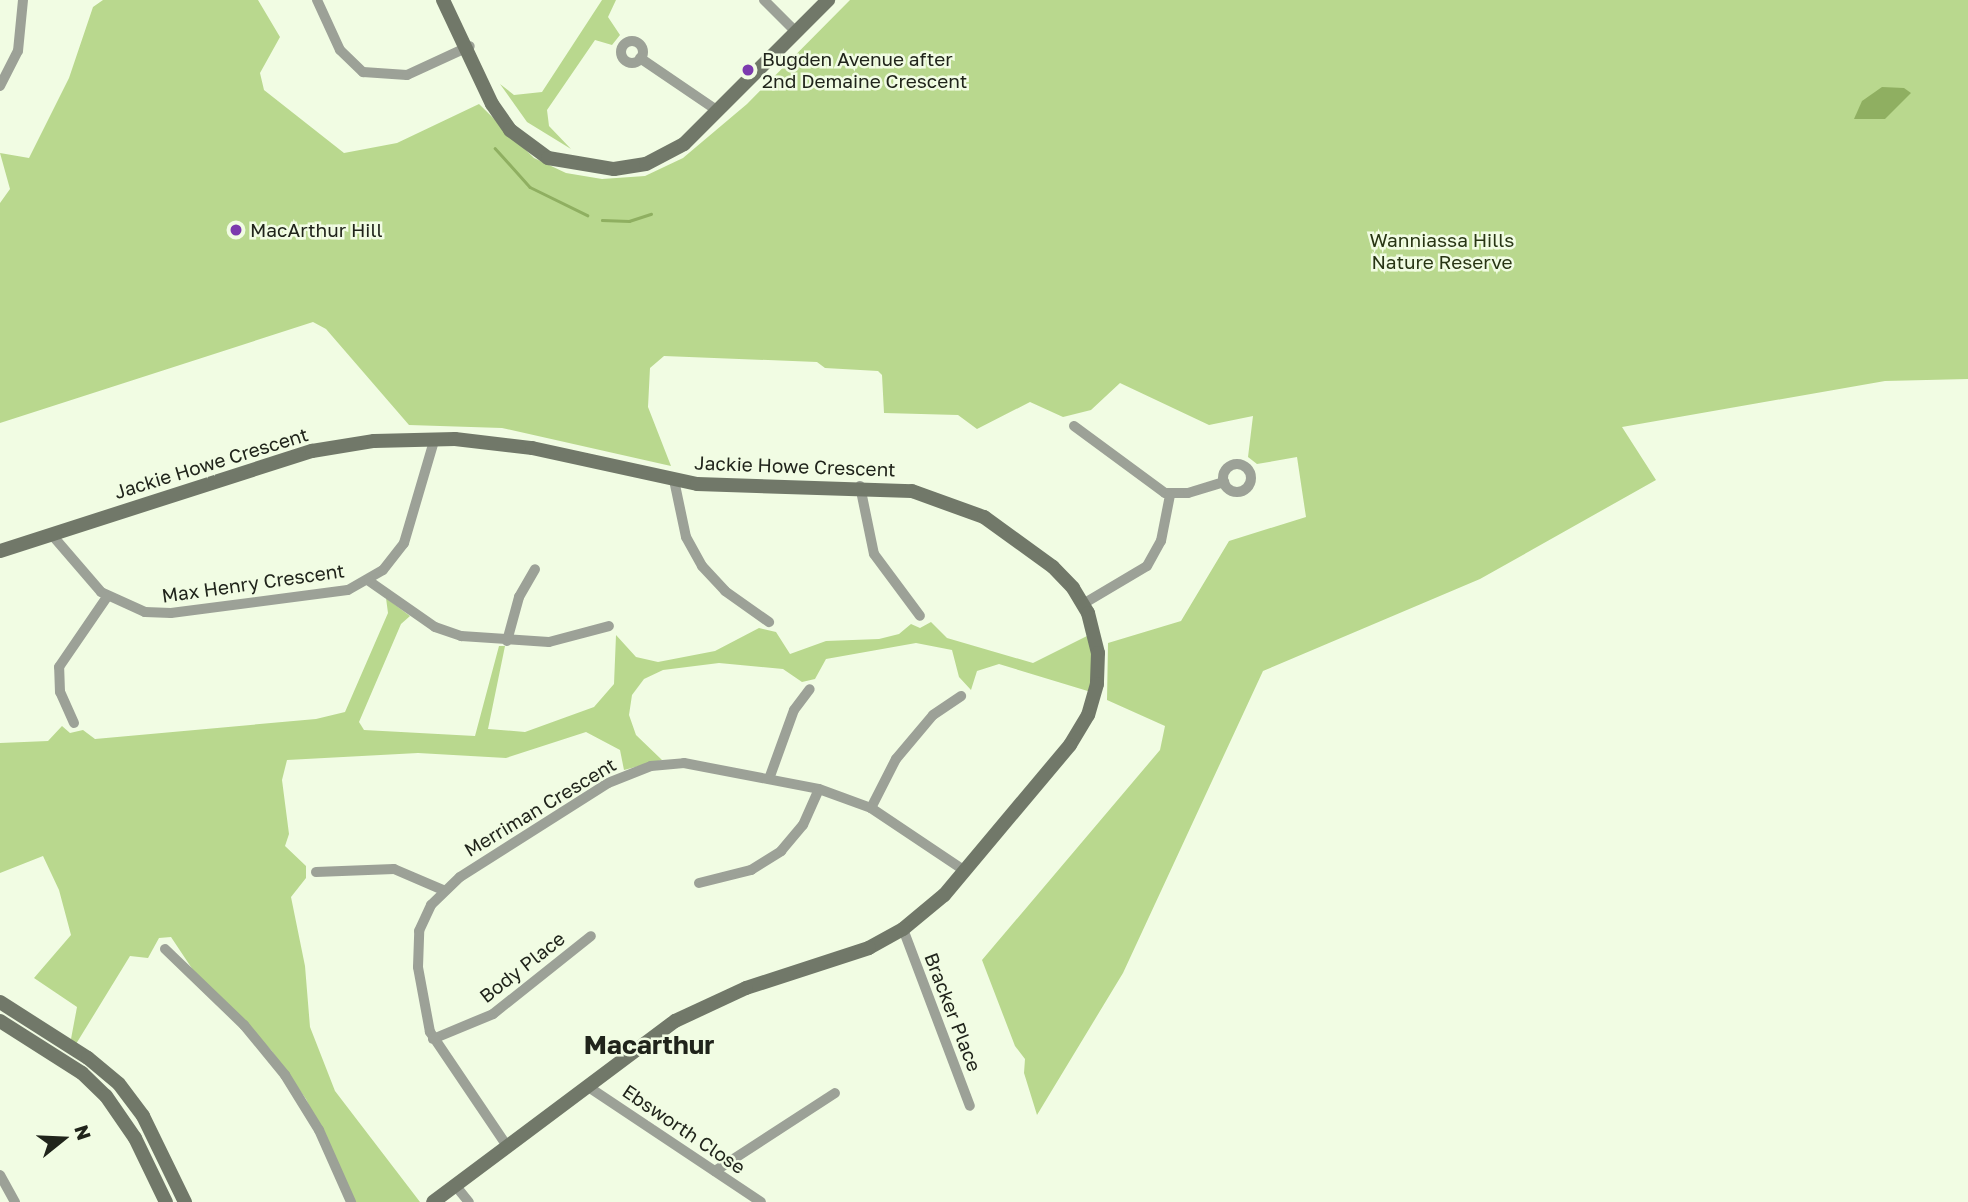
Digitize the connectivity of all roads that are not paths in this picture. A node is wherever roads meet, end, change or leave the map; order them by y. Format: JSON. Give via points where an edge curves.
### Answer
{"nodes":[{"id":1,"x":23,"y":0,"type":"edge"},
{"id":2,"x":317,"y":0,"type":"edge"},
{"id":3,"x":764,"y":0,"type":"edge"},
{"id":4,"x":828,"y":0,"type":"edge"},
{"id":5,"x":448,"y":1,"type":"edge"},
{"id":6,"x":796,"y":32,"type":"junction"},
{"id":7,"x":468,"y":47,"type":"junction"},
{"id":8,"x":640,"y":58,"type":"dead end"},
{"id":9,"x":0,"y":86,"type":"edge"},
{"id":10,"x":718,"y":111,"type":"junction"},
{"id":11,"x":1074,"y":426,"type":"dead end"},
{"id":12,"x":435,"y":438,"type":"junction"},
{"id":13,"x":674,"y":480,"type":"junction"},
{"id":14,"x":1224,"y":482,"type":"dead end"},
{"id":15,"x":860,"y":486,"type":"junction"},
{"id":16,"x":1170,"y":495,"type":"junction"},
{"id":17,"x":52,"y":535,"type":"junction"},
{"id":18,"x":0,"y":551,"type":"edge"},
{"id":19,"x":535,"y":569,"type":"dead end"},
{"id":20,"x":369,"y":581,"type":"junction"},
{"id":21,"x":107,"y":597,"type":"junction"},
{"id":22,"x":1083,"y":604,"type":"junction"},
{"id":23,"x":920,"y":616,"type":"dead end"},
{"id":24,"x":769,"y":622,"type":"dead end"},
{"id":25,"x":609,"y":626,"type":"dead end"},
{"id":26,"x":507,"y":641,"type":"junction"},
{"id":27,"x":810,"y":689,"type":"dead end"},
{"id":28,"x":961,"y":696,"type":"dead end"},
{"id":29,"x":74,"y":723,"type":"dead end"},
{"id":30,"x":769,"y":779,"type":"junction"},
{"id":31,"x":819,"y":789,"type":"junction"},
{"id":32,"x":871,"y":808,"type":"junction"},
{"id":33,"x":965,"y":871,"type":"junction"},
{"id":34,"x":316,"y":872,"type":"dead end"},
{"id":35,"x":699,"y":883,"type":"dead end"},
{"id":36,"x":443,"y":890,"type":"junction"},
{"id":37,"x":903,"y":929,"type":"junction"},
{"id":38,"x":591,"y":936,"type":"dead end"},
{"id":39,"x":165,"y":949,"type":"dead end"},
{"id":40,"x":0,"y":1002,"type":"edge"},
{"id":41,"x":0,"y":1021,"type":"edge"},
{"id":42,"x":433,"y":1039,"type":"junction"},
{"id":43,"x":587,"y":1086,"type":"junction"},
{"id":44,"x":835,"y":1093,"type":"dead end"},
{"id":45,"x":970,"y":1106,"type":"dead end"},
{"id":46,"x":507,"y":1146,"type":"junction"},
{"id":47,"x":715,"y":1171,"type":"junction"},
{"id":48,"x":0,"y":1175,"type":"edge"},
{"id":49,"x":455,"y":1185,"type":"junction"},
{"id":50,"x":15,"y":1202,"type":"edge"},
{"id":51,"x":166,"y":1202,"type":"edge"},
{"id":52,"x":185,"y":1202,"type":"edge"},
{"id":53,"x":351,"y":1202,"type":"edge"},
{"id":54,"x":433,"y":1202,"type":"edge"},
{"id":55,"x":469,"y":1202,"type":"edge"},
{"id":56,"x":761,"y":1202,"type":"edge"}],
"edges":[{"from":1,"to":9,"type":"street","via":[[18,51]]},
{"from":2,"to":7,"type":"street","via":[[340,50],[363,72],[407,75]]},
{"from":3,"to":6,"type":"street"},
{"from":4,"to":6,"type":"street"},
{"from":5,"to":7,"type":"street"},
{"from":6,"to":10,"type":"street"},
{"from":7,"to":10,"type":"street","via":[[494,103],[514,126],[562,161],[614,169],[646,164],[684,144]]},
{"from":8,"to":10,"type":"street"},
{"from":11,"to":16,"type":"street","via":[[1152,487]]},
{"from":12,"to":13,"type":"street","name":"Jackie Howe Crescent","via":[[531,448]]},
{"from":12,"to":17,"type":"street","name":"Jackie Howe Crescent","via":[[373,441],[312,451]]},
{"from":12,"to":20,"type":"street","name":"Max Henry Crescent","via":[[404,543]]},
{"from":13,"to":15,"type":"street","name":"Jackie Howe Crescent","via":[[757,488]]},
{"from":13,"to":24,"type":"street","via":[[687,537],[702,566],[725,591]]},
{"from":14,"to":16,"type":"street"},
{"from":15,"to":22,"type":"street","name":"Jackie Howe Crescent","via":[[912,491],[984,517],[1053,568]]},
{"from":15,"to":23,"type":"street","via":[[874,554]]},
{"from":16,"to":22,"type":"street","via":[[1161,541],[1147,566]]},
{"from":17,"to":18,"type":"street","name":"Jackie Howe Crescent"},
{"from":17,"to":21,"type":"street","name":"Max Henry Crescent"},
{"from":19,"to":26,"type":"street","via":[[519,597]]},
{"from":20,"to":21,"type":"street","name":"Max Henry Crescent","via":[[333,593],[172,613],[128,608]]},
{"from":20,"to":26,"type":"street","via":[[443,631]]},
{"from":21,"to":29,"type":"street","via":[[59,667],[60,692]]},
{"from":22,"to":33,"type":"street","name":"Jackie Howe Crescent","via":[[1095,632],[1099,663],[1087,715],[1070,745]]},
{"from":25,"to":26,"type":"street","via":[[549,642]]},
{"from":27,"to":30,"type":"street","via":[[794,710]]},
{"from":28,"to":32,"type":"street","via":[[933,715],[896,759]]},
{"from":30,"to":31,"type":"street","name":"Merriman Crescent"},
{"from":30,"to":36,"type":"street","name":"Merriman Crescent","via":[[684,763],[635,771]]},
{"from":31,"to":32,"type":"street","name":"Merriman Crescent"},
{"from":31,"to":35,"type":"street","via":[[803,825],[781,851],[751,870]]},
{"from":32,"to":33,"type":"street","name":"Merriman Crescent"},
{"from":33,"to":37,"type":"street","name":"Jackie Howe Crescent"},
{"from":34,"to":36,"type":"street","via":[[394,869]]},
{"from":36,"to":42,"type":"street","name":"Merriman Crescent","via":[[426,914],[416,949],[425,1017]]},
{"from":37,"to":43,"type":"street","name":"Jackie Howe Crescent","via":[[860,953],[746,988],[696,1009]]},
{"from":37,"to":45,"type":"street","name":"Bracker Place"},
{"from":38,"to":42,"type":"street","name":"Body Place","via":[[493,1014]]},
{"from":39,"to":53,"type":"street","via":[[244,1025],[285,1075],[319,1130]]},
{"from":40,"to":52,"type":"street","via":[[88,1058],[119,1084],[143,1116]]},
{"from":41,"to":51,"type":"street","via":[[82,1073],[106,1096],[135,1138]]},
{"from":42,"to":46,"type":"street","name":"Merriman Crescent"},
{"from":43,"to":46,"type":"street","name":"Jackie Howe Crescent"},
{"from":43,"to":47,"type":"street","name":"Ebsworth Close"},
{"from":44,"to":47,"type":"street"},
{"from":46,"to":49,"type":"street","name":"Jackie Howe Crescent"},
{"from":47,"to":56,"type":"street","name":"Ebsworth Close"},
{"from":48,"to":50,"type":"street"},
{"from":49,"to":54,"type":"street","name":"Jackie Howe Crescent"},
{"from":49,"to":55,"type":"street"}]}
